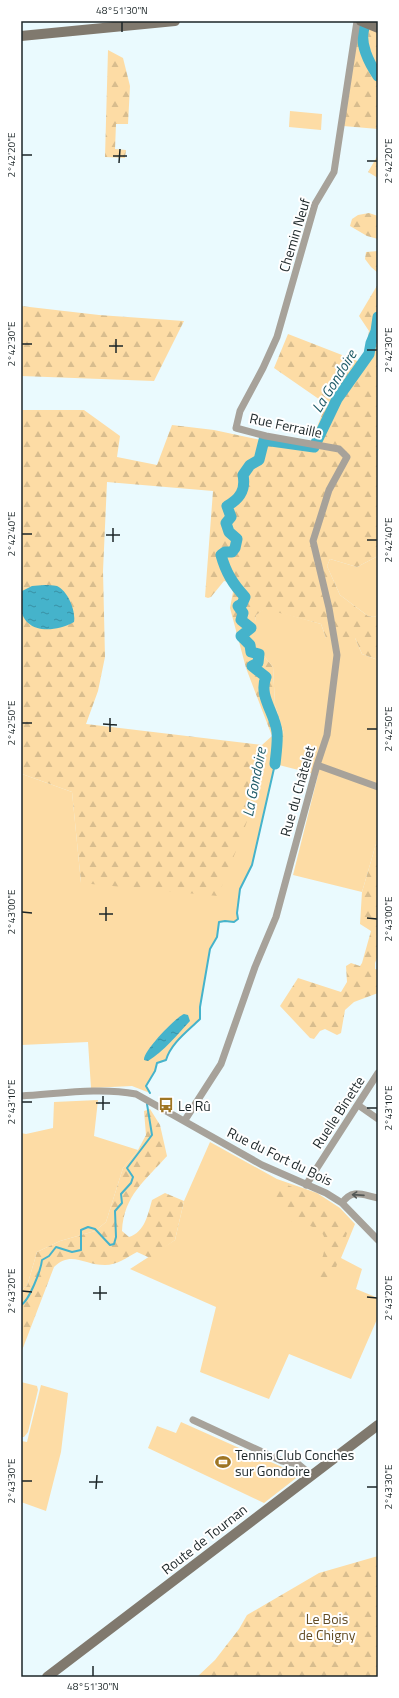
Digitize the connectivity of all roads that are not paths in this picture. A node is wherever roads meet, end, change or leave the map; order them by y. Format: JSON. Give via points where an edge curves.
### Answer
{"nodes":[{"id":1,"x":175,"y":21,"type":"edge"},
{"id":2,"x":357,"y":21,"type":"edge"},
{"id":3,"x":362,"y":21,"type":"edge"},
{"id":4,"x":378,"y":28,"type":"edge"},
{"id":5,"x":21,"y":36,"type":"edge"},
{"id":6,"x":236,"y":428,"type":"joint"},
{"id":7,"x":347,"y":457,"type":"joint"},
{"id":8,"x":317,"y":765,"type":"junction"},
{"id":9,"x":378,"y":788,"type":"edge"},
{"id":10,"x":378,"y":1073,"type":"edge"},
{"id":11,"x":21,"y":1096,"type":"edge"},
{"id":12,"x":358,"y":1105,"type":"junction"},
{"id":13,"x":378,"y":1119,"type":"edge"},
{"id":14,"x":185,"y":1120,"type":"junction"},
{"id":15,"x":306,"y":1185,"type":"junction"},
{"id":16,"x":378,"y":1198,"type":"edge"},
{"id":17,"x":342,"y":1203,"type":"junction"},
{"id":18,"x":378,"y":1240,"type":"edge"},
{"id":19,"x":193,"y":1420,"type":"dead end"},
{"id":20,"x":378,"y":1425,"type":"edge"},
{"id":21,"x":311,"y":1475,"type":"junction"},
{"id":22,"x":48,"y":1677,"type":"edge"}],
"edges":[{"from":1,"to":5,"type":"main road"},
{"from":2,"to":6,"type":"street","name":"Chemin Neuf","via":[[334,172],[315,204],[277,337],[264,368],[240,411]]},
{"from":3,"to":4,"type":"main road"},
{"from":6,"to":7,"type":"street","name":"Rue Ferraille","via":[[339,449]]},
{"from":7,"to":8,"type":"street","name":"Rue du Châtelet","via":[[329,490],[313,541],[337,655],[328,727]]},
{"from":8,"to":9,"type":"street"},
{"from":8,"to":14,"type":"street","name":"Rue du Châtelet","via":[[276,917],[254,967],[221,1064]]},
{"from":10,"to":12,"type":"street","name":"Ruelle Binette"},
{"from":11,"to":14,"type":"street","name":"Rue du Fort du Bois","via":[[124,1092],[136,1094]]},
{"from":12,"to":13,"type":"street"},
{"from":12,"to":15,"type":"street","name":"Ruelle Binette"},
{"from":14,"to":15,"type":"street","name":"Rue du Fort du Bois","via":[[262,1165]]},
{"from":15,"to":17,"type":"street","name":"Rue du Fort du Bois"},
{"from":16,"to":17,"type":"street","one_way":true,"via":[[354,1194],[348,1195]]},
{"from":17,"to":18,"type":"street","name":"Rue du Fort du Bois"},
{"from":19,"to":21,"type":"street","via":[[282,1461],[298,1464]]},
{"from":20,"to":21,"type":"main road","name":"Route de Tournan"},
{"from":21,"to":22,"type":"main road","name":"Route de Tournan"}]}
